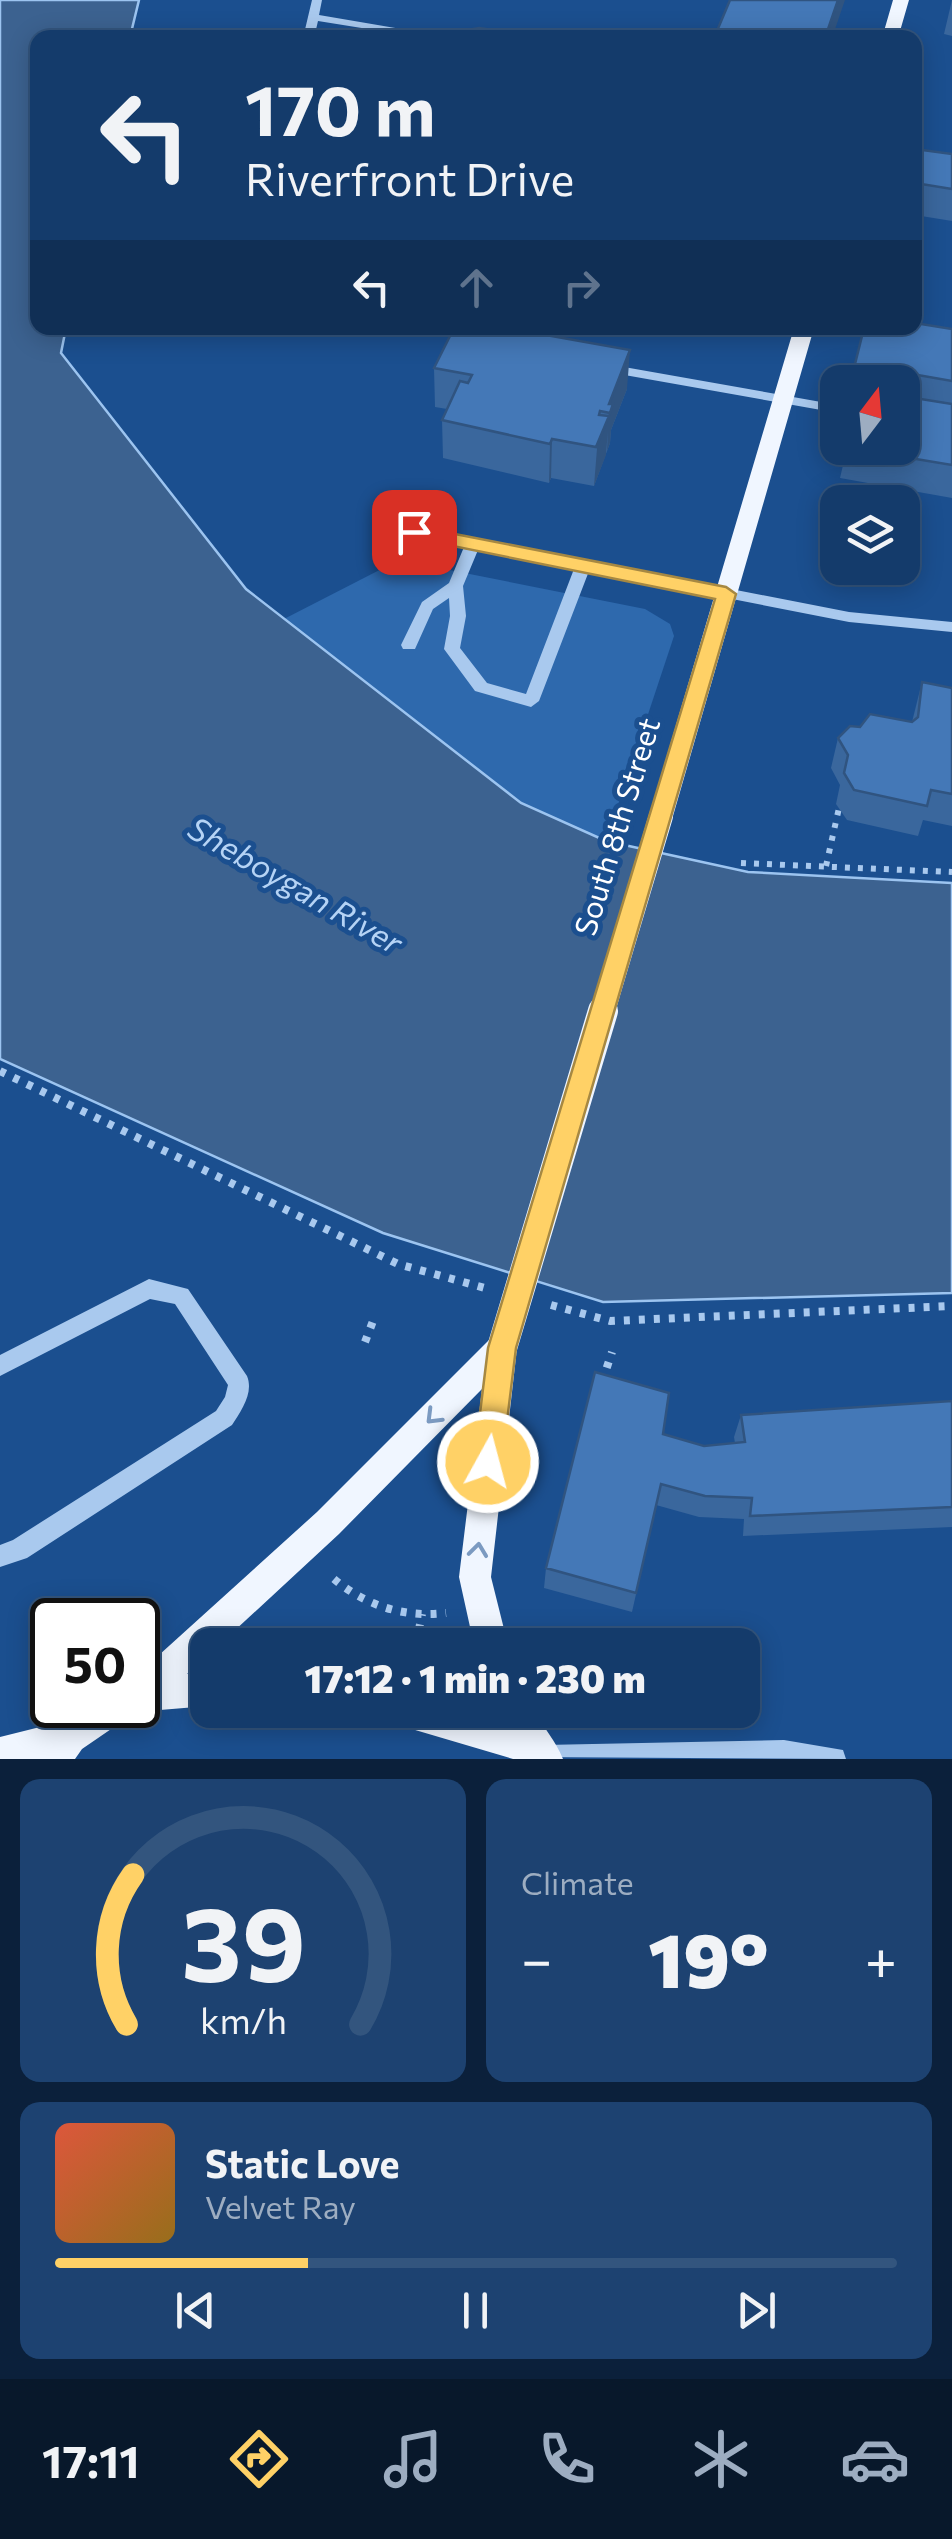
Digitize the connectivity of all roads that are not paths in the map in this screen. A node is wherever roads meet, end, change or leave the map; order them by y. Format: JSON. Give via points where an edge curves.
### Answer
{"nodes":[{"id":1,"x":318,"y":0,"type":"edge"},
{"id":2,"x":901,"y":0,"type":"edge"},
{"id":3,"x":312,"y":18,"type":"junction"},
{"id":4,"x":310,"y":30,"type":"edge"},
{"id":5,"x":394,"y":30,"type":"edge"},
{"id":6,"x":892,"y":30,"type":"edge"},
{"id":7,"x":802,"y":335,"type":"edge"},
{"id":8,"x":598,"y":367,"type":"edge"},
{"id":9,"x":782,"y":400,"type":"junction"},
{"id":10,"x":820,"y":406,"type":"edge"},
{"id":11,"x":414,"y":532,"type":"dead end"},
{"id":12,"x":473,"y":544,"type":"junction"},
{"id":13,"x":583,"y":566,"type":"junction"},
{"id":14,"x":455,"y":586,"type":"junction"},
{"id":15,"x":726,"y":594,"type":"junction"},
{"id":16,"x":952,"y":628,"type":"edge"},
{"id":17,"x":409,"y":645,"type":"dead end"},
{"id":18,"x":502,"y":1348,"type":"junction"},
{"id":19,"x":0,"y":1366,"type":"edge"},
{"id":20,"x":0,"y":1556,"type":"edge"},
{"id":21,"x":487,"y":1628,"type":"edge"},
{"id":22,"x":160,"y":1675,"type":"edge"},
{"id":23,"x":190,"y":1691,"type":"edge"},
{"id":24,"x":160,"y":1693,"type":"edge"},
{"id":25,"x":89,"y":1728,"type":"edge"},
{"id":26,"x":459,"y":1728,"type":"edge"},
{"id":27,"x":527,"y":1728,"type":"edge"},
{"id":28,"x":61,"y":1748,"type":"edge"},
{"id":29,"x":0,"y":1754,"type":"edge"},
{"id":30,"x":541,"y":1755,"type":"edge"},
{"id":31,"x":834,"y":1759,"type":"edge"}],
"edges":[{"from":1,"to":3,"type":"street"},
{"from":2,"to":6,"type":"main road"},
{"from":3,"to":4,"type":"street"},
{"from":3,"to":5,"type":"street"},
{"from":7,"to":9,"type":"main road","name":"South 8th Street"},
{"from":8,"to":9,"type":"street"},
{"from":9,"to":10,"type":"street"},
{"from":9,"to":15,"type":"main road","name":"South 8th Street"},
{"from":11,"to":12,"type":"street"},
{"from":12,"to":13,"type":"street"},
{"from":12,"to":14,"type":"street"},
{"from":13,"to":14,"type":"street","via":[[531,701],[480,687],[454,654]]},
{"from":13,"to":15,"type":"street"},
{"from":14,"to":17,"type":"street","via":[[427,606]]},
{"from":15,"to":16,"type":"street"},
{"from":15,"to":18,"type":"main road","name":"South 8th Street","bridge":true},
{"from":21,"to":18,"type":"main road","name":"South 8th Street","one_way":true,"via":[[475,1577]]},
{"from":18,"to":22,"type":"main road","name":"South 8th Street","one_way":true,"via":[[328,1523]]},
{"from":19,"to":20,"type":"street","via":[[149,1289],[180,1296],[239,1383],[224,1418]]},
{"from":23,"to":24,"type":"main road"},
{"from":25,"to":28,"type":"main road"},
{"from":26,"to":30,"type":"main road"},
{"from":27,"to":30,"type":"main road"},
{"from":28,"to":29,"type":"main road"},
{"from":30,"to":31,"type":"street","via":[[784,1752]]}]}
